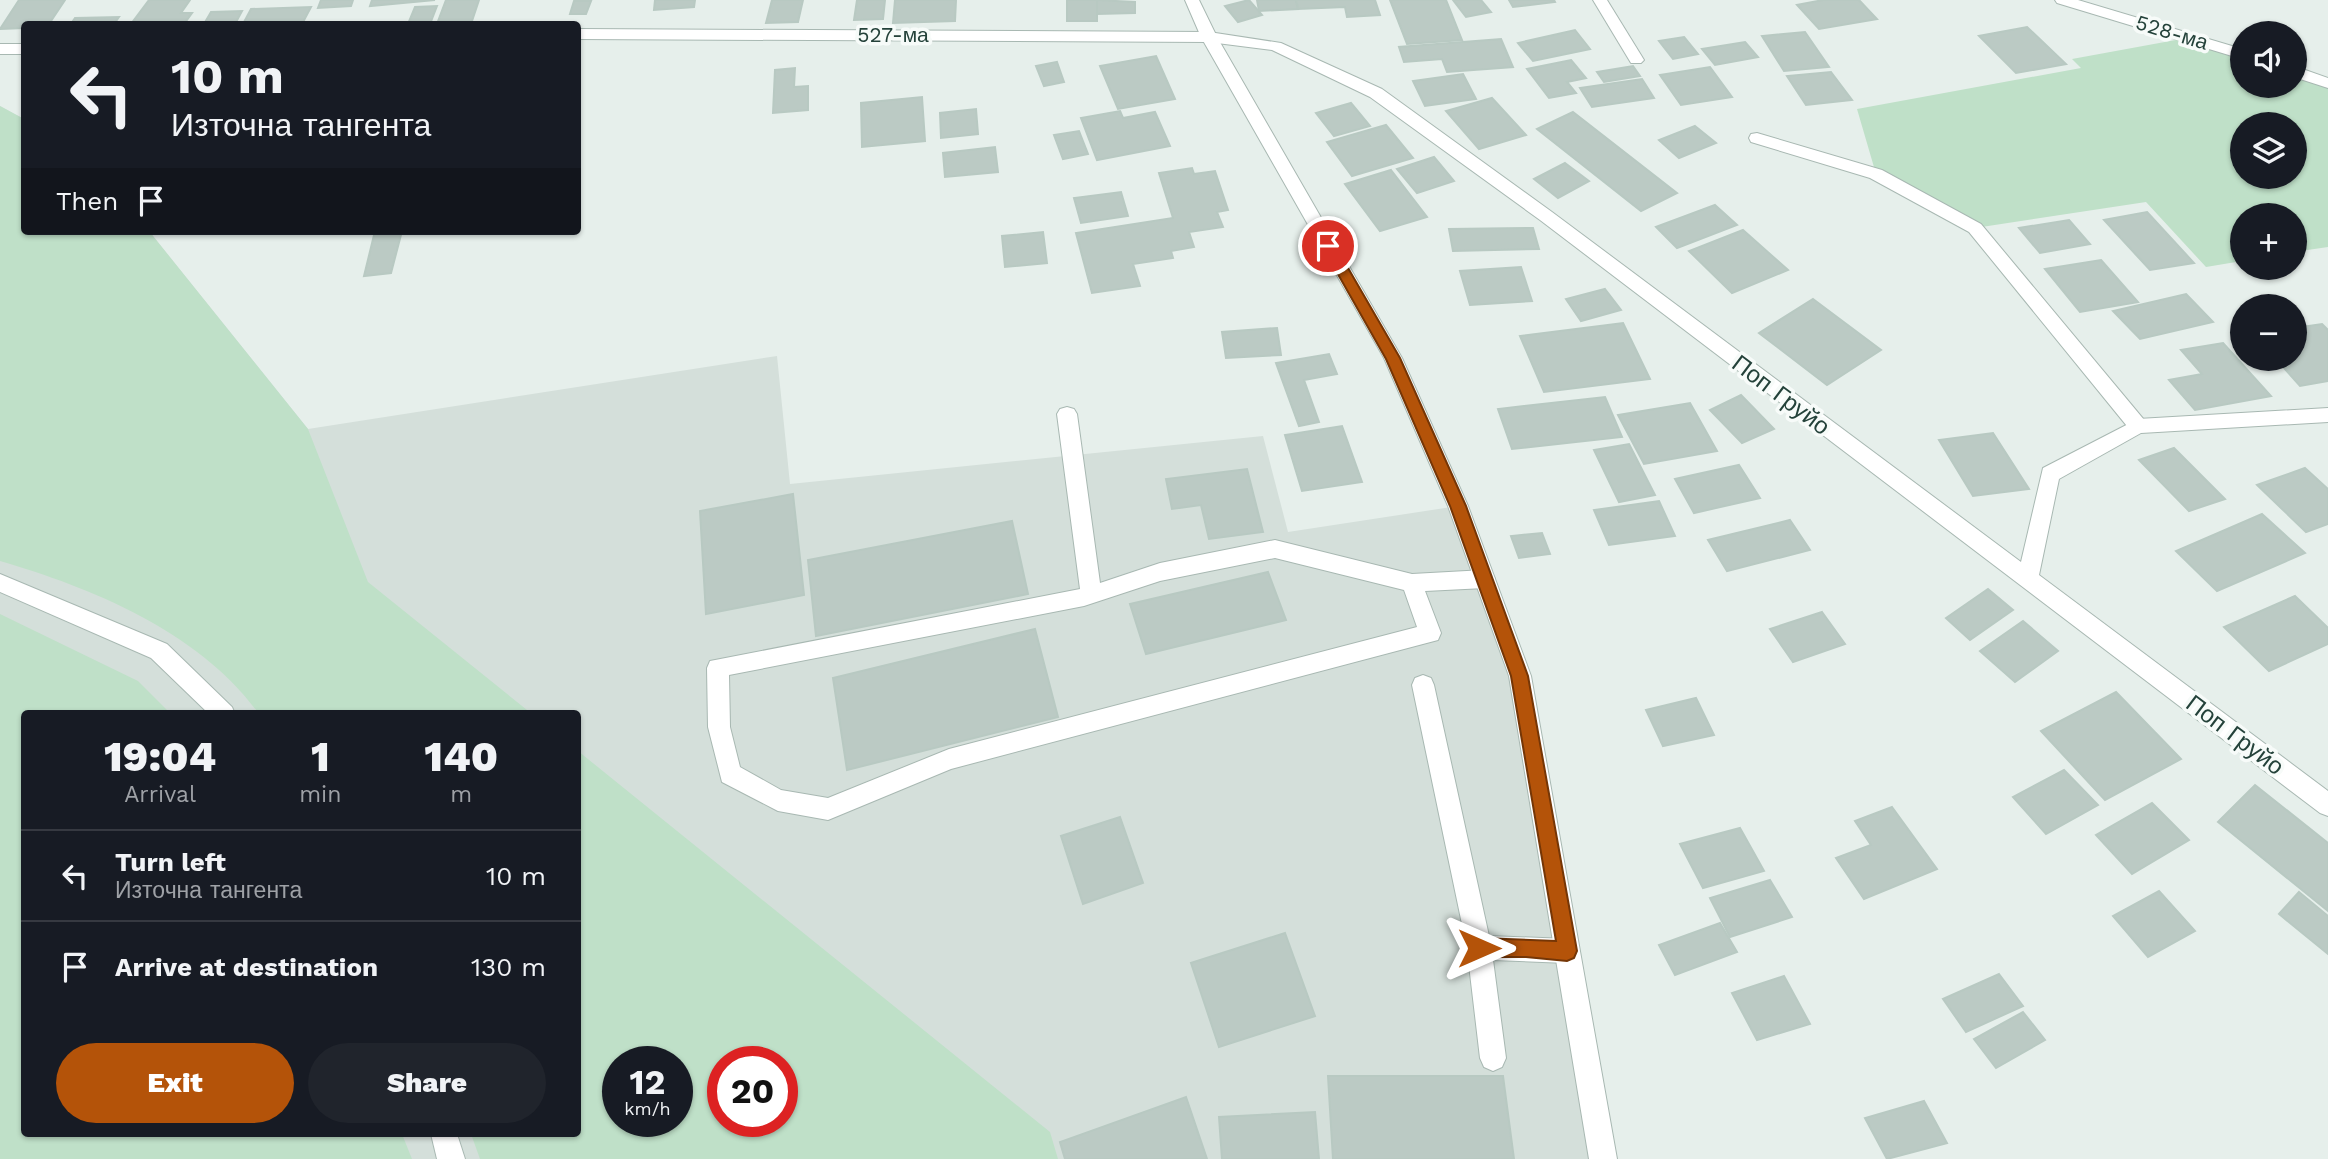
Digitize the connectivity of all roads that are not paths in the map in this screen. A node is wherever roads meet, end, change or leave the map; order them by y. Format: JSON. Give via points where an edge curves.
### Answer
{"nodes":[{"id":1,"x":1192,"y":0,"type":"edge"},
{"id":2,"x":1600,"y":0,"type":"edge"},
{"id":3,"x":2062,"y":0,"type":"edge"},
{"id":4,"x":581,"y":34,"type":"edge"},
{"id":5,"x":1209,"y":37,"type":"junction"},
{"id":6,"x":0,"y":49,"type":"edge"},
{"id":7,"x":21,"y":49,"type":"edge"},
{"id":8,"x":2230,"y":50,"type":"edge"},
{"id":9,"x":1636,"y":60,"type":"dead end"},
{"id":10,"x":2307,"y":76,"type":"edge"},
{"id":11,"x":2328,"y":83,"type":"edge"},
{"id":12,"x":1757,"y":138,"type":"dead end"},
{"id":13,"x":1067,"y":414,"type":"dead end"},
{"id":14,"x":2328,"y":415,"type":"edge"},
{"id":15,"x":2138,"y":426,"type":"junction"},
{"id":16,"x":1485,"y":579,"type":"junction"},
{"id":17,"x":2027,"y":581,"type":"junction"},
{"id":18,"x":0,"y":583,"type":"edge"},
{"id":19,"x":1412,"y":583,"type":"junction"},
{"id":20,"x":1091,"y":596,"type":"junction"},
{"id":21,"x":1423,"y":685,"type":"dead end"},
{"id":22,"x":220,"y":710,"type":"edge"},
{"id":23,"x":2328,"y":805,"type":"edge"},
{"id":24,"x":1479,"y":948,"type":"junction"},
{"id":25,"x":1567,"y":951,"type":"junction"},
{"id":26,"x":1493,"y":1058,"type":"dead end"},
{"id":27,"x":444,"y":1137,"type":"edge"},
{"id":28,"x":451,"y":1159,"type":"edge"},
{"id":29,"x":1602,"y":1159,"type":"edge"}],
"edges":[{"from":1,"to":5,"type":"street"},
{"from":2,"to":9,"type":"street"},
{"from":3,"to":8,"type":"street","name":"528-ма"},
{"from":4,"to":5,"type":"street","name":"527-ма"},
{"from":5,"to":16,"type":"street","via":[[1393,358]]},
{"from":5,"to":17,"type":"street","name":"Поп Груйо","via":[[1276,46],[1376,93],[1546,216]]},
{"from":6,"to":7,"type":"street"},
{"from":10,"to":11,"type":"street"},
{"from":12,"to":15,"type":"street","via":[[1876,174],[1975,228]]},
{"from":13,"to":20,"type":"street"},
{"from":14,"to":15,"type":"street"},
{"from":15,"to":17,"type":"street","via":[[2050,474]]},
{"from":16,"to":19,"type":"street"},
{"from":16,"to":25,"type":"street","via":[[1520,676]]},
{"from":17,"to":23,"type":"street","name":"Поп Груйо"},
{"from":18,"to":22,"type":"street","via":[[159,650]]},
{"from":19,"to":20,"type":"street","via":[[1275,549],[1160,572]]},
{"from":19,"to":20,"type":"street","via":[[1430,633],[949,759],[828,809],[778,800],[730,774],[719,727],[718,668]]},
{"from":21,"to":24,"type":"street"},
{"from":24,"to":25,"type":"street"},
{"from":24,"to":26,"type":"street"},
{"from":25,"to":29,"type":"street"},
{"from":27,"to":28,"type":"street"}]}
